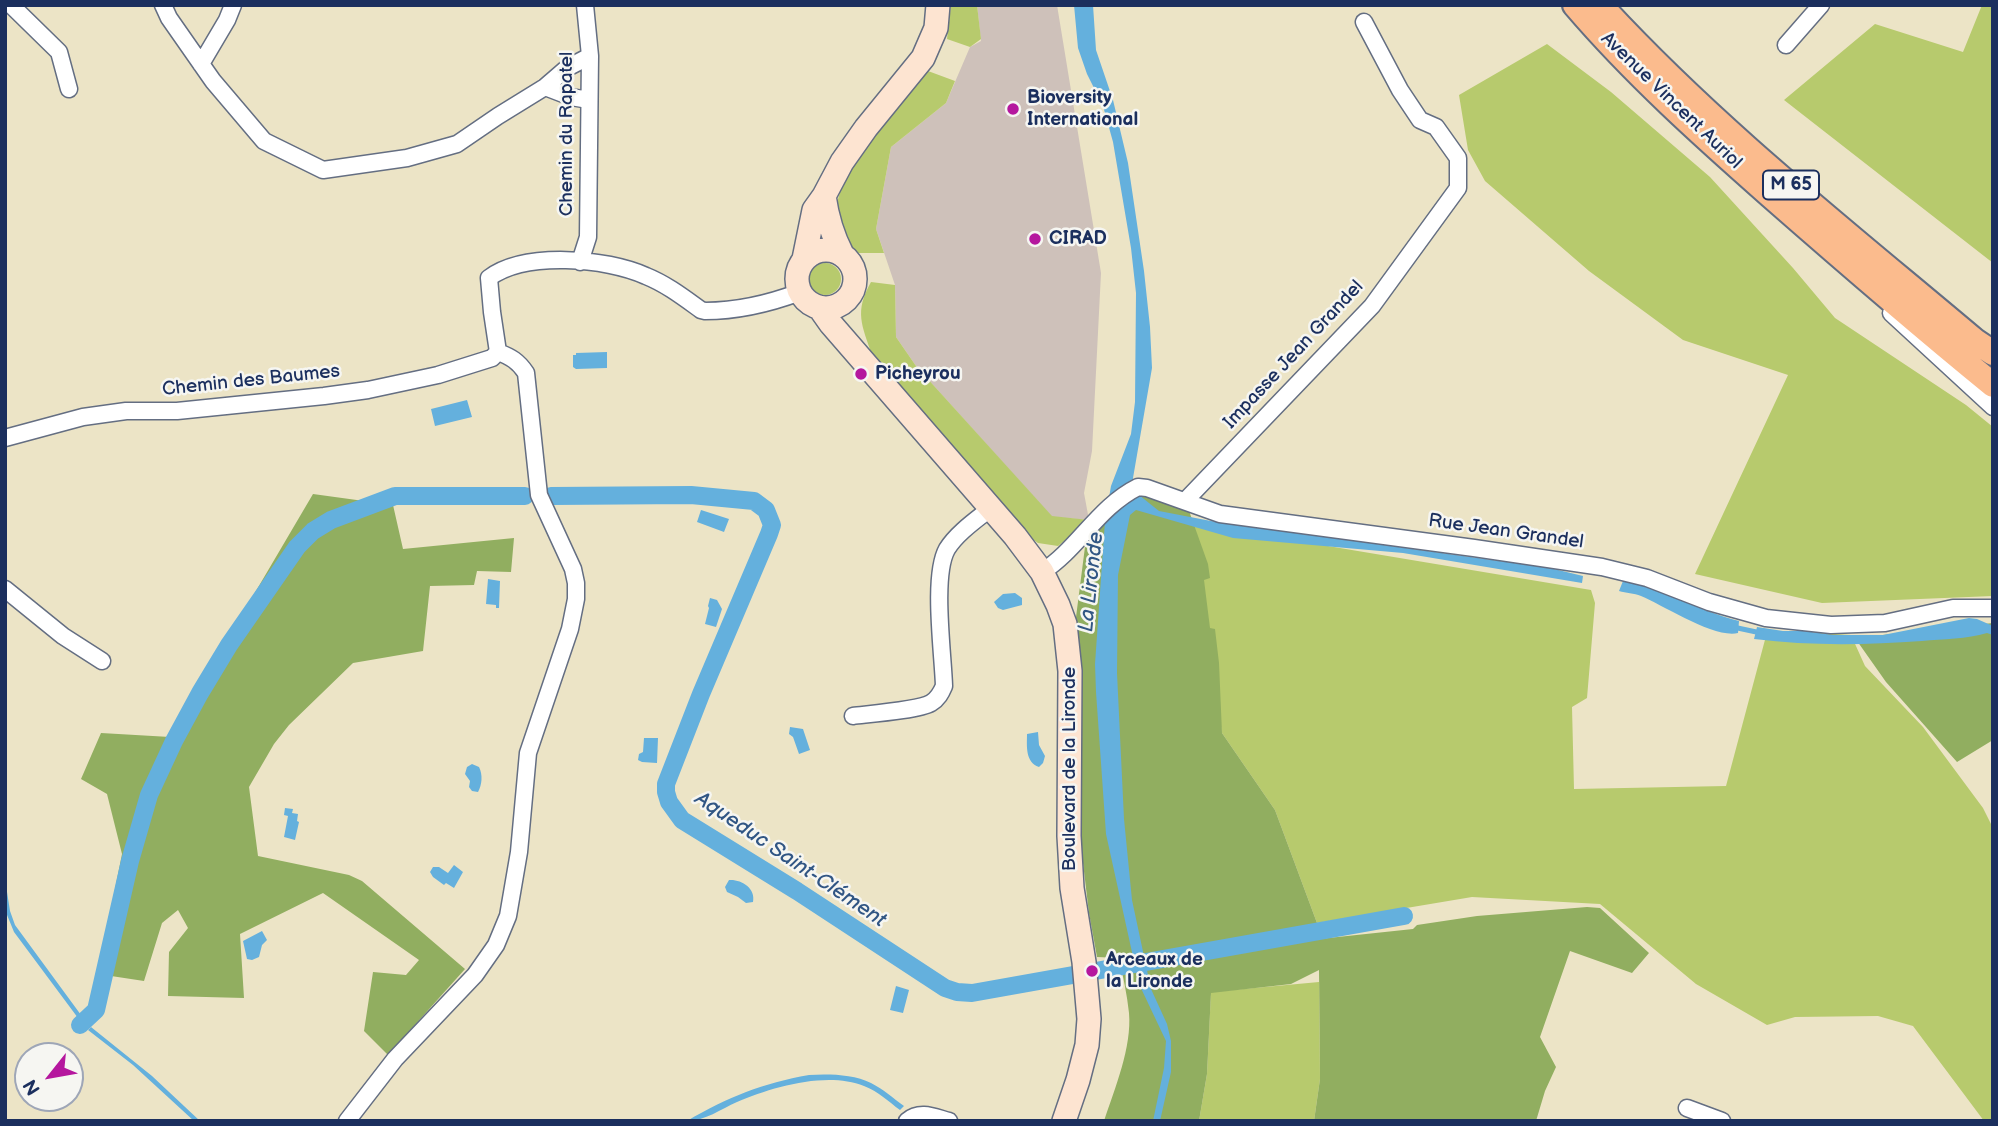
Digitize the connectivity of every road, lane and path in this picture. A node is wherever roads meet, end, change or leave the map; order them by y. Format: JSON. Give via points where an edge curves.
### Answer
{"nodes":[{"id":1,"x":11,"y":5,"type":"edge"},
{"id":2,"x":163,"y":5,"type":"edge"},
{"id":3,"x":233,"y":5,"type":"edge"},
{"id":4,"x":585,"y":5,"type":"edge"},
{"id":5,"x":939,"y":5,"type":"edge"},
{"id":6,"x":1576,"y":5,"type":"edge"},
{"id":7,"x":1600,"y":5,"type":"edge"},
{"id":8,"x":1821,"y":5,"type":"edge"},
{"id":9,"x":1364,"y":22,"type":"dead end"},
{"id":10,"x":1786,"y":45,"type":"dead end"},
{"id":11,"x":590,"y":56,"type":"junction"},
{"id":12,"x":201,"y":64,"type":"junction"},
{"id":13,"x":545,"y":87,"type":"junction"},
{"id":14,"x":69,"y":89,"type":"dead end"},
{"id":15,"x":589,"y":100,"type":"junction"},
{"id":16,"x":824,"y":196,"type":"junction"},
{"id":17,"x":1801,"y":222,"type":"junction"},
{"id":18,"x":842,"y":254,"type":"junction"},
{"id":19,"x":804,"y":259,"type":"junction"},
{"id":20,"x":580,"y":262,"type":"junction"},
{"id":21,"x":800,"y":292,"type":"junction"},
{"id":22,"x":849,"y":297,"type":"junction"},
{"id":23,"x":819,"y":307,"type":"junction"},
{"id":24,"x":498,"y":352,"type":"junction"},
{"id":25,"x":1993,"y":353,"type":"edge"},
{"id":26,"x":862,"y":358,"type":"junction"},
{"id":27,"x":1993,"y":385,"type":"edge"},
{"id":28,"x":1993,"y":407,"type":"edge"},
{"id":29,"x":5,"y":438,"type":"edge"},
{"id":30,"x":1185,"y":501,"type":"junction"},
{"id":31,"x":991,"y":508,"type":"junction"},
{"id":32,"x":1042,"y":572,"type":"junction"},
{"id":33,"x":5,"y":589,"type":"edge"},
{"id":34,"x":1993,"y":608,"type":"edge"},
{"id":35,"x":102,"y":662,"type":"dead end"},
{"id":36,"x":853,"y":716,"type":"dead end"},
{"id":37,"x":1687,"y":1108,"type":"dead end"},
{"id":38,"x":348,"y":1121,"type":"edge"},
{"id":39,"x":907,"y":1121,"type":"edge"},
{"id":40,"x":949,"y":1121,"type":"edge"},
{"id":41,"x":1064,"y":1121,"type":"edge"},
{"id":42,"x":1722,"y":1121,"type":"edge"}],
"edges":[{"from":1,"to":14,"type":"street","via":[[59,52]]},
{"from":2,"to":12,"type":"street"},
{"from":3,"to":12,"type":"street"},
{"from":4,"to":11,"type":"street","name":"Chemin du Rapatel"},
{"from":5,"to":16,"type":"street","via":[[936,28],[923,58],[866,128]]},
{"from":6,"to":17,"type":"main road","name":"Avenue Vincent Auriol","number":"M 65","via":[[1650,85]]},
{"from":7,"to":25,"type":"main road","name":"Avenue Vincent Auriol","number":"M 65","via":[[1726,129]]},
{"from":8,"to":10,"type":"street"},
{"from":9,"to":30,"type":"street","name":"Impasse Jean Grandel","via":[[1420,120],[1436,127],[1458,158],[1458,188],[1372,306]]},
{"from":11,"to":13,"type":"street"},
{"from":11,"to":15,"type":"street","name":"Chemin du Rapatel"},
{"from":12,"to":13,"type":"street","via":[[264,141],[323,170],[407,158],[457,144]]},
{"from":13,"to":15,"type":"street"},
{"from":15,"to":20,"type":"street","name":"Chemin du Rapatel","via":[[588,237]]},
{"from":16,"to":18,"type":"street"},
{"from":16,"to":19,"type":"street","via":[[814,210]]},
{"from":17,"to":27,"type":"main road","name":"Avenue Vincent Auriol","number":"M 65"},
{"from":17,"to":28,"type":"street","name":"Avenue Vincent Auriol","via":[[1906,329]]},
{"from":18,"to":19,"type":"street","via":[[818,250]]},
{"from":18,"to":22,"type":"street","via":[[854,270]]},
{"from":19,"to":21,"type":"street","via":[[797,274]]},
{"from":20,"to":21,"type":"street","via":[[632,270],[705,311],[738,310]]},
{"from":20,"to":24,"type":"street","via":[[512,266],[489,278]]},
{"from":21,"to":23,"type":"street"},
{"from":22,"to":23,"type":"street","via":[[836,306]]},
{"from":22,"to":26,"type":"street","name":"Boulevard de la Lironde","via":[[850,320]]},
{"from":23,"to":26,"type":"street","name":"Boulevard de la Lironde"},
{"from":24,"to":29,"type":"street","name":"Chemin des Baumes","via":[[438,375],[368,390],[177,411],[126,411],[83,417]]},
{"from":24,"to":38,"type":"street","via":[[520,363],[526,373],[539,495],[573,569],[573,614],[528,753],[514,885],[496,945],[475,975],[395,1059]]},
{"from":26,"to":31,"type":"street","name":"Boulevard de la Lironde"},
{"from":30,"to":32,"type":"street","name":"Rue Jean Grandel","via":[[1138,487],[1121,496]]},
{"from":30,"to":34,"type":"street","name":"Rue Jean Grandel","via":[[1220,514],[1602,567],[1766,618],[1831,625],[1885,623],[1953,608]]},
{"from":31,"to":32,"type":"street","name":"Boulevard de la Lironde"},
{"from":31,"to":36,"type":"street","via":[[953,542],[942,564],[941,693],[926,706]]},
{"from":32,"to":41,"type":"street","name":"Boulevard de la Lironde","via":[[1065,624],[1068,646],[1072,888],[1090,1019],[1087,1045]]},
{"from":33,"to":35,"type":"street"},
{"from":37,"to":42,"type":"street"},
{"from":39,"to":40,"type":"street","via":[[922,1114]]}]}
